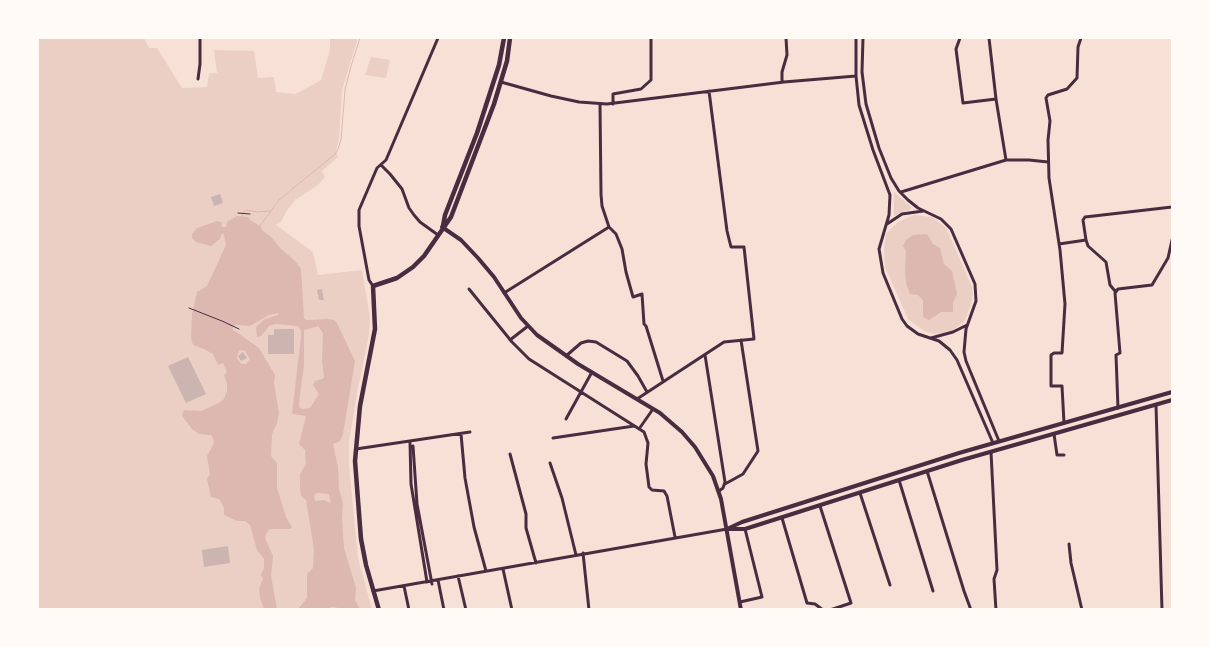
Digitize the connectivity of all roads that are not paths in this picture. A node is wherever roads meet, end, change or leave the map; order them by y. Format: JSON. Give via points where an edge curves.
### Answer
{"nodes":[{"id":1,"x":200,"y":38,"type":"edge"},
{"id":2,"x":438,"y":38,"type":"edge"},
{"id":3,"x":504,"y":38,"type":"edge"},
{"id":4,"x":510,"y":38,"type":"edge"},
{"id":5,"x":651,"y":38,"type":"edge"},
{"id":6,"x":786,"y":38,"type":"edge"},
{"id":7,"x":856,"y":38,"type":"edge"},
{"id":8,"x":862,"y":38,"type":"edge"},
{"id":9,"x":960,"y":38,"type":"edge"},
{"id":10,"x":967,"y":38,"type":"edge"},
{"id":11,"x":989,"y":38,"type":"edge"},
{"id":12,"x":1081,"y":38,"type":"edge"},
{"id":13,"x":856,"y":76,"type":"junction"},
{"id":14,"x":198,"y":78,"type":"dead end"},
{"id":15,"x":501,"y":82,"type":"junction"},
{"id":16,"x":782,"y":82,"type":"junction"},
{"id":17,"x":709,"y":91,"type":"junction"},
{"id":18,"x":996,"y":99,"type":"junction"},
{"id":19,"x":600,"y":104,"type":"junction"},
{"id":20,"x":613,"y":104,"type":"junction"},
{"id":21,"x":1006,"y":160,"type":"junction"},
{"id":22,"x":1048,"y":162,"type":"junction"},
{"id":23,"x":380,"y":165,"type":"junction"},
{"id":24,"x":900,"y":192,"type":"junction"},
{"id":25,"x":1172,"y":207,"type":"edge"},
{"id":26,"x":924,"y":211,"type":"junction"},
{"id":27,"x":887,"y":224,"type":"junction"},
{"id":28,"x":442,"y":227,"type":"junction"},
{"id":29,"x":609,"y":227,"type":"junction"},
{"id":30,"x":438,"y":234,"type":"junction"},
{"id":31,"x":1086,"y":240,"type":"junction"},
{"id":32,"x":1172,"y":240,"type":"edge"},
{"id":33,"x":1059,"y":244,"type":"junction"},
{"id":34,"x":373,"y":286,"type":"junction"},
{"id":35,"x":469,"y":289,"type":"dead end"},
{"id":36,"x":1115,"y":292,"type":"junction"},
{"id":37,"x":504,"y":293,"type":"junction"},
{"id":38,"x":968,"y":324,"type":"junction"},
{"id":39,"x":528,"y":326,"type":"junction"},
{"id":40,"x":929,"y":338,"type":"junction"},
{"id":41,"x":510,"y":340,"type":"junction"},
{"id":42,"x":741,"y":340,"type":"junction"},
{"id":43,"x":705,"y":355,"type":"junction"},
{"id":44,"x":566,"y":356,"type":"junction"},
{"id":45,"x":592,"y":372,"type":"junction"},
{"id":46,"x":663,"y":381,"type":"junction"},
{"id":47,"x":580,"y":392,"type":"junction"},
{"id":48,"x":647,"y":392,"type":"junction"},
{"id":49,"x":1172,"y":392,"type":"edge"},
{"id":50,"x":637,"y":399,"type":"junction"},
{"id":51,"x":1172,"y":400,"type":"edge"},
{"id":52,"x":1156,"y":405,"type":"junction"},
{"id":53,"x":1118,"y":408,"type":"junction"},
{"id":54,"x":653,"y":409,"type":"junction"},
{"id":55,"x":566,"y":419,"type":"dead end"},
{"id":56,"x":1064,"y":423,"type":"junction"},
{"id":57,"x":635,"y":426,"type":"junction"},
{"id":58,"x":639,"y":429,"type":"junction"},
{"id":59,"x":470,"y":432,"type":"dead end"},
{"id":60,"x":461,"y":434,"type":"junction"},
{"id":61,"x":1054,"y":434,"type":"junction"},
{"id":62,"x":553,"y":438,"type":"dead end"},
{"id":63,"x":999,"y":441,"type":"junction"},
{"id":64,"x":410,"y":442,"type":"junction"},
{"id":65,"x":993,"y":443,"type":"junction"},
{"id":66,"x":413,"y":446,"type":"dead end"},
{"id":67,"x":356,"y":449,"type":"junction"},
{"id":68,"x":991,"y":452,"type":"junction"},
{"id":69,"x":510,"y":454,"type":"dead end"},
{"id":70,"x":1064,"y":455,"type":"dead end"},
{"id":71,"x":550,"y":463,"type":"dead end"},
{"id":72,"x":927,"y":471,"type":"junction"},
{"id":73,"x":899,"y":480,"type":"junction"},
{"id":74,"x":725,"y":484,"type":"junction"},
{"id":75,"x":718,"y":490,"type":"junction"},
{"id":76,"x":860,"y":493,"type":"junction"},
{"id":77,"x":820,"y":506,"type":"junction"},
{"id":78,"x":782,"y":518,"type":"junction"},
{"id":79,"x":727,"y":529,"type":"junction"},
{"id":80,"x":744,"y":530,"type":"junction"},
{"id":81,"x":675,"y":537,"type":"junction"},
{"id":82,"x":1069,"y":544,"type":"dead end"},
{"id":83,"x":584,"y":554,"type":"junction"},
{"id":84,"x":576,"y":555,"type":"junction"},
{"id":85,"x":536,"y":562,"type":"junction"},
{"id":86,"x":502,"y":569,"type":"junction"},
{"id":87,"x":486,"y":571,"type":"junction"},
{"id":88,"x":458,"y":576,"type":"junction"},
{"id":89,"x":438,"y":580,"type":"junction"},
{"id":90,"x":427,"y":582,"type":"junction"},
{"id":91,"x":432,"y":584,"type":"dead end"},
{"id":92,"x":404,"y":586,"type":"junction"},
{"id":93,"x":890,"y":586,"type":"dead end"},
{"id":94,"x":933,"y":590,"type":"dead end"},
{"id":95,"x":373,"y":591,"type":"junction"},
{"id":96,"x":740,"y":602,"type":"junction"},
{"id":97,"x":379,"y":610,"type":"edge"},
{"id":98,"x":409,"y":610,"type":"edge"},
{"id":99,"x":444,"y":610,"type":"edge"},
{"id":100,"x":466,"y":610,"type":"edge"},
{"id":101,"x":512,"y":610,"type":"edge"},
{"id":102,"x":589,"y":610,"type":"edge"},
{"id":103,"x":742,"y":610,"type":"edge"},
{"id":104,"x":823,"y":610,"type":"edge"},
{"id":105,"x":830,"y":610,"type":"edge"},
{"id":106,"x":971,"y":610,"type":"edge"},
{"id":107,"x":996,"y":610,"type":"edge"},
{"id":108,"x":1082,"y":610,"type":"edge"},
{"id":109,"x":1162,"y":610,"type":"edge"}],
"edges":[{"from":1,"to":14,"type":"street"},
{"from":2,"to":23,"type":"street","via":[[386,160]]},
{"from":3,"to":28,"type":"main road","via":[[500,65]]},
{"from":4,"to":15,"type":"main road"},
{"from":5,"to":20,"type":"street","via":[[651,80],[642,89],[613,94]]},
{"from":6,"to":16,"type":"street","via":[[787,55]]},
{"from":7,"to":13,"type":"street"},
{"from":8,"to":24,"type":"street","via":[[866,104],[884,163]]},
{"from":9,"to":10,"type":"street"},
{"from":9,"to":18,"type":"street","via":[[956,50],[963,103]]},
{"from":11,"to":18,"type":"street"},
{"from":12,"to":22,"type":"street","via":[[1076,78],[1067,89],[1046,98],[1050,121]]},
{"from":13,"to":16,"type":"street"},
{"from":13,"to":27,"type":"street","via":[[863,120],[889,190]]},
{"from":15,"to":19,"type":"street","via":[[551,96]]},
{"from":15,"to":28,"type":"main road","via":[[460,195],[451,217]]},
{"from":16,"to":17,"type":"street"},
{"from":17,"to":20,"type":"street"},
{"from":17,"to":42,"type":"street","via":[[730,247],[744,247],[754,339]]},
{"from":18,"to":21,"type":"street"},
{"from":19,"to":20,"type":"street"},
{"from":19,"to":29,"type":"street","via":[[601,194]]},
{"from":21,"to":22,"type":"street"},
{"from":21,"to":24,"type":"street"},
{"from":22,"to":33,"type":"street"},
{"from":23,"to":30,"type":"street","via":[[402,189],[414,216]]},
{"from":23,"to":34,"type":"street","via":[[358,216],[368,280]]},
{"from":24,"to":26,"type":"street"},
{"from":25,"to":31,"type":"street","via":[[1085,217]]},
{"from":26,"to":27,"type":"street","via":[[902,214]]},
{"from":26,"to":38,"type":"street","via":[[941,219],[951,229],[975,284],[976,301]]},
{"from":27,"to":40,"type":"street","via":[[879,249],[882,273],[904,323],[914,332]]},
{"from":28,"to":30,"type":"main road"},
{"from":28,"to":37,"type":"street","via":[[470,249]]},
{"from":29,"to":37,"type":"street"},
{"from":29,"to":46,"type":"street","via":[[622,248],[633,297],[642,294],[644,324]]},
{"from":30,"to":34,"type":"main road","via":[[424,256],[408,271]]},
{"from":31,"to":33,"type":"street"},
{"from":31,"to":36,"type":"street","via":[[1088,246],[1106,262],[1110,285]]},
{"from":32,"to":36,"type":"street","via":[[1168,258],[1152,284]]},
{"from":33,"to":56,"type":"street","via":[[1064,304],[1062,353],[1051,355],[1051,386],[1062,386]]},
{"from":34,"to":67,"type":"main road","via":[[375,329],[360,406]]},
{"from":35,"to":41,"type":"street"},
{"from":36,"to":53,"type":"street","via":[[1120,352],[1116,355]]},
{"from":37,"to":39,"type":"street"},
{"from":38,"to":40,"type":"street","via":[[945,335]]},
{"from":38,"to":63,"type":"street","via":[[964,341],[966,361]]},
{"from":39,"to":41,"type":"street"},
{"from":39,"to":44,"type":"street"},
{"from":40,"to":65,"type":"street","via":[[945,345],[957,360]]},
{"from":41,"to":47,"type":"street","via":[[536,365]]},
{"from":42,"to":43,"type":"street","via":[[724,342]]},
{"from":42,"to":74,"type":"street","via":[[758,451],[743,474]]},
{"from":43,"to":46,"type":"street"},
{"from":43,"to":74,"type":"street"},
{"from":44,"to":45,"type":"street"},
{"from":44,"to":48,"type":"street","via":[[581,343],[596,342],[627,361]]},
{"from":45,"to":47,"type":"street"},
{"from":45,"to":50,"type":"street"},
{"from":46,"to":48,"type":"street"},
{"from":47,"to":55,"type":"street"},
{"from":47,"to":57,"type":"street"},
{"from":48,"to":50,"type":"street"},
{"from":49,"to":53,"type":"street"},
{"from":50,"to":54,"type":"street"},
{"from":51,"to":52,"type":"street"},
{"from":52,"to":61,"type":"street"},
{"from":52,"to":109,"type":"street"},
{"from":53,"to":56,"type":"street"},
{"from":54,"to":58,"type":"street"},
{"from":54,"to":75,"type":"street","via":[[695,447]]},
{"from":56,"to":63,"type":"street"},
{"from":57,"to":58,"type":"street"},
{"from":57,"to":62,"type":"street"},
{"from":58,"to":81,"type":"street","via":[[648,440],[646,464],[649,487],[664,491],[667,496]]},
{"from":59,"to":60,"type":"street"},
{"from":60,"to":64,"type":"street"},
{"from":60,"to":87,"type":"street","via":[[465,478]]},
{"from":61,"to":68,"type":"street"},
{"from":61,"to":70,"type":"street","via":[[1057,455]]},
{"from":63,"to":65,"type":"street"},
{"from":64,"to":67,"type":"street"},
{"from":64,"to":90,"type":"street","via":[[411,484]]},
{"from":65,"to":79,"type":"street"},
{"from":66,"to":91,"type":"street","via":[[417,504]]},
{"from":67,"to":95,"type":"main road","via":[[359,523]]},
{"from":68,"to":72,"type":"street"},
{"from":68,"to":107,"type":"street"},
{"from":69,"to":85,"type":"street"},
{"from":71,"to":84,"type":"street"},
{"from":72,"to":73,"type":"street"},
{"from":72,"to":106,"type":"street"},
{"from":73,"to":76,"type":"street"},
{"from":73,"to":94,"type":"street"},
{"from":74,"to":75,"type":"street"},
{"from":75,"to":79,"type":"street"},
{"from":76,"to":77,"type":"street"},
{"from":76,"to":93,"type":"street"},
{"from":77,"to":78,"type":"street"},
{"from":77,"to":105,"type":"street","via":[[851,603]]},
{"from":78,"to":80,"type":"street"},
{"from":78,"to":104,"type":"street","via":[[807,603]]},
{"from":79,"to":80,"type":"street"},
{"from":79,"to":81,"type":"street"},
{"from":79,"to":96,"type":"street"},
{"from":80,"to":96,"type":"street","via":[[762,597]]},
{"from":81,"to":83,"type":"street"},
{"from":82,"to":108,"type":"street"},
{"from":83,"to":84,"type":"street"},
{"from":83,"to":102,"type":"street"},
{"from":84,"to":85,"type":"street"},
{"from":85,"to":86,"type":"street"},
{"from":86,"to":87,"type":"street"},
{"from":86,"to":101,"type":"street"},
{"from":87,"to":88,"type":"street"},
{"from":88,"to":89,"type":"street"},
{"from":88,"to":100,"type":"street"},
{"from":89,"to":90,"type":"street"},
{"from":89,"to":99,"type":"street"},
{"from":90,"to":92,"type":"street"},
{"from":92,"to":95,"type":"street"},
{"from":92,"to":98,"type":"street"},
{"from":95,"to":97,"type":"main road"},
{"from":96,"to":103,"type":"street"}]}
